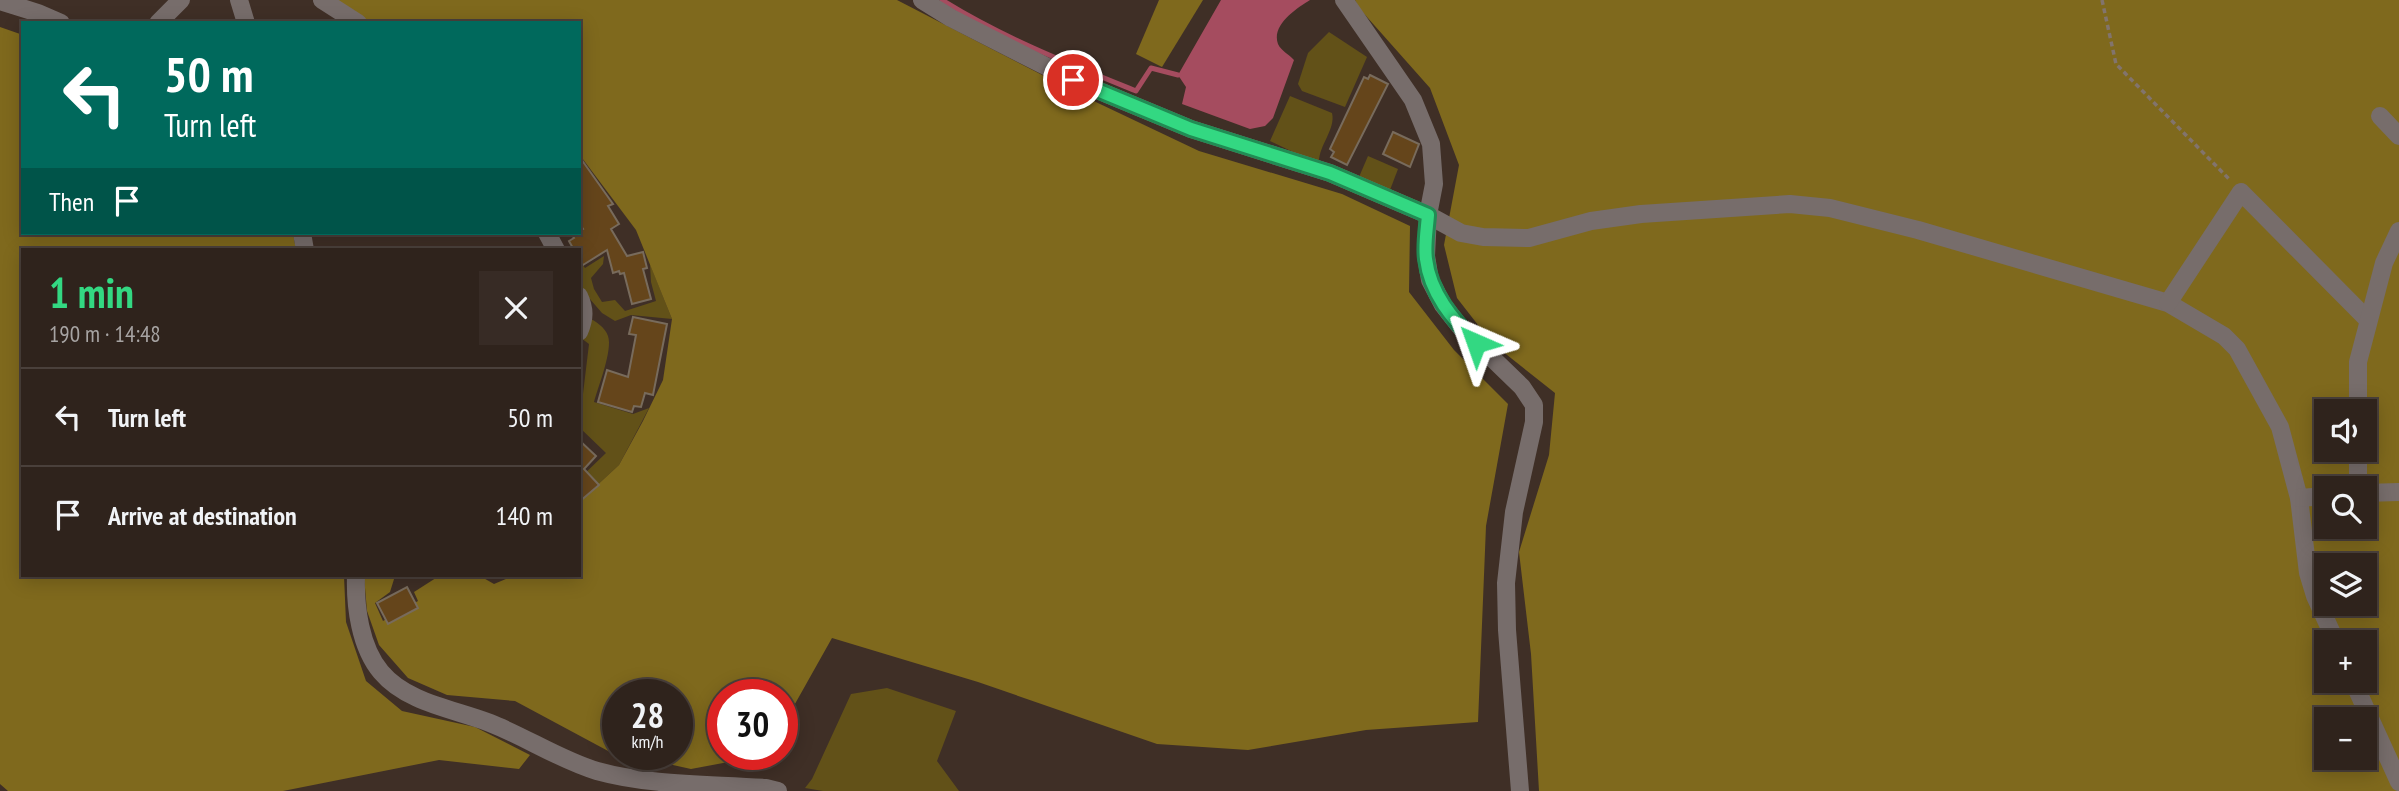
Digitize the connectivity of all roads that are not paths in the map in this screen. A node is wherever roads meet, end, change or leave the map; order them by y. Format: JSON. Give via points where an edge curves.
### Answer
{"nodes":[{"id":1,"x":181,"y":0,"type":"edge"},
{"id":2,"x":239,"y":0,"type":"edge"},
{"id":3,"x":322,"y":0,"type":"edge"},
{"id":4,"x":922,"y":0,"type":"edge"},
{"id":5,"x":1345,"y":0,"type":"edge"},
{"id":6,"x":0,"y":1,"type":"edge"},
{"id":7,"x":56,"y":21,"type":"edge"},
{"id":8,"x":160,"y":21,"type":"edge"},
{"id":9,"x":245,"y":21,"type":"edge"},
{"id":10,"x":355,"y":21,"type":"edge"},
{"id":11,"x":2380,"y":116,"type":"dead end"},
{"id":12,"x":2399,"y":136,"type":"edge"},
{"id":13,"x":1428,"y":215,"type":"junction"},
{"id":14,"x":2399,"y":231,"type":"edge"},
{"id":15,"x":581,"y":300,"type":"edge"},
{"id":16,"x":2168,"y":303,"type":"junction"},
{"id":17,"x":2368,"y":320,"type":"junction"},
{"id":18,"x":581,"y":327,"type":"edge"},
{"id":19,"x":2358,"y":399,"type":"edge"},
{"id":20,"x":2399,"y":492,"type":"edge"},
{"id":21,"x":2377,"y":493,"type":"edge"},
{"id":22,"x":2314,"y":497,"type":"edge"},
{"id":23,"x":2299,"y":498,"type":"junction"},
{"id":24,"x":356,"y":577,"type":"edge"},
{"id":25,"x":2331,"y":630,"type":"edge"},
{"id":26,"x":2358,"y":693,"type":"edge"},
{"id":27,"x":2399,"y":782,"type":"edge"},
{"id":28,"x":778,"y":791,"type":"edge"},
{"id":29,"x":1520,"y":791,"type":"edge"}],
"edges":[{"from":1,"to":8,"type":"street"},
{"from":2,"to":9,"type":"street"},
{"from":3,"to":10,"type":"street"},
{"from":4,"to":13,"type":"street","via":[[1085,85],[1191,129],[1330,173]]},
{"from":5,"to":13,"type":"street","via":[[1413,100],[1431,144],[1434,184]]},
{"from":6,"to":7,"type":"street"},
{"from":11,"to":12,"type":"street"},
{"from":13,"to":16,"type":"street","via":[[1461,233],[1530,238],[1591,221],[1642,214],[1790,204],[1830,208]]},
{"from":13,"to":29,"type":"street","via":[[1430,280],[1443,304],[1534,405],[1506,583]]},
{"from":14,"to":17,"type":"street","via":[[2384,263]]},
{"from":15,"to":18,"type":"street"},
{"from":16,"to":17,"type":"street","via":[[2241,192]]},
{"from":16,"to":23,"type":"street","via":[[2224,336],[2237,349],[2280,427]]},
{"from":17,"to":19,"type":"street","via":[[2358,362]]},
{"from":20,"to":21,"type":"street"},
{"from":22,"to":23,"type":"street"},
{"from":23,"to":25,"type":"street","via":[[2308,573]]},
{"from":24,"to":28,"type":"street","via":[[358,616],[366,643],[381,671],[410,695],[491,723],[595,770],[632,779]]},
{"from":26,"to":27,"type":"street"}]}
